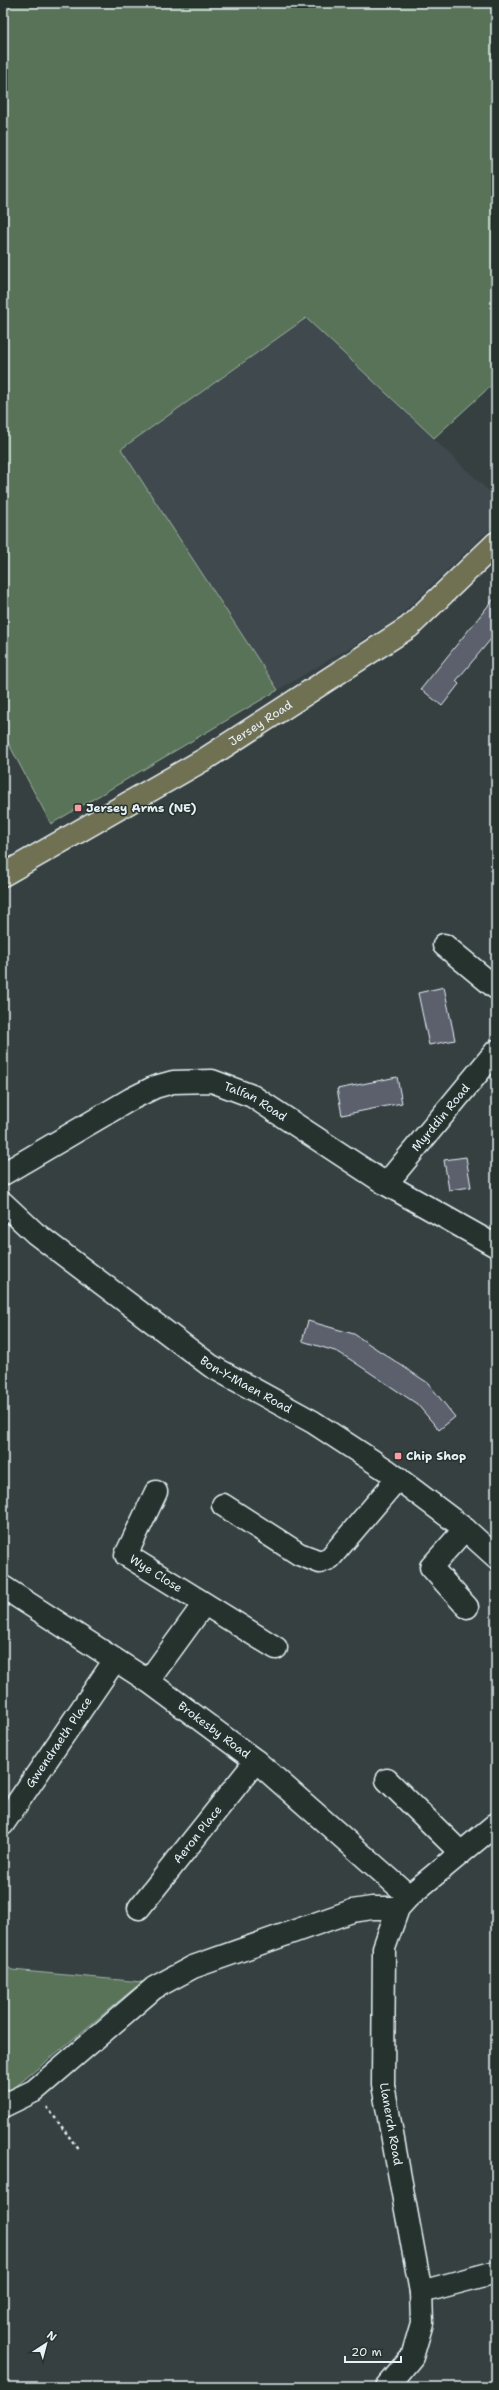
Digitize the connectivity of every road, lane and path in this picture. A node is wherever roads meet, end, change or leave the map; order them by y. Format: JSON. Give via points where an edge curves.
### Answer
{"nodes":[{"id":1,"x":496,"y":543,"type":"edge"},
{"id":2,"x":3,"y":875,"type":"edge"},
{"id":3,"x":444,"y":945,"type":"dead end"},
{"id":4,"x":496,"y":988,"type":"edge"},
{"id":5,"x":496,"y":1051,"type":"edge"},
{"id":6,"x":3,"y":1174,"type":"edge"},
{"id":7,"x":386,"y":1184,"type":"junction"},
{"id":8,"x":3,"y":1203,"type":"edge"},
{"id":9,"x":496,"y":1246,"type":"edge"},
{"id":10,"x":398,"y":1478,"type":"junction"},
{"id":11,"x":156,"y":1492,"type":"dead end"},
{"id":12,"x":223,"y":1505,"type":"dead end"},
{"id":13,"x":465,"y":1529,"type":"junction"},
{"id":14,"x":496,"y":1558,"type":"edge"},
{"id":15,"x":3,"y":1587,"type":"edge"},
{"id":16,"x":204,"y":1604,"type":"junction"},
{"id":17,"x":467,"y":1607,"type":"dead end"},
{"id":18,"x":276,"y":1648,"type":"dead end"},
{"id":19,"x":115,"y":1660,"type":"junction"},
{"id":20,"x":148,"y":1681,"type":"junction"},
{"id":21,"x":256,"y":1761,"type":"junction"},
{"id":22,"x":387,"y":1780,"type":"dead end"},
{"id":23,"x":3,"y":1824,"type":"edge"},
{"id":24,"x":496,"y":1824,"type":"edge"},
{"id":25,"x":461,"y":1853,"type":"junction"},
{"id":26,"x":404,"y":1902,"type":"junction"},
{"id":27,"x":139,"y":1908,"type":"dead end"},
{"id":28,"x":34,"y":2091,"type":"junction"},
{"id":29,"x":3,"y":2106,"type":"edge"},
{"id":30,"x":79,"y":2150,"type":"dead end"},
{"id":31,"x":496,"y":2272,"type":"edge"},
{"id":32,"x":421,"y":2292,"type":"junction"},
{"id":33,"x":387,"y":2387,"type":"edge"}],
"edges":[{"from":1,"to":2,"type":"main road","name":"Jersey Road","via":[[409,627],[205,759]]},
{"from":3,"to":4,"type":"street"},
{"from":5,"to":7,"type":"street","name":"Myrddin Road"},
{"from":6,"to":7,"type":"street","name":"Talfan Road","via":[[154,1087],[173,1082],[205,1080],[252,1096]]},
{"from":7,"to":9,"type":"street","name":"Talfan Road"},
{"from":8,"to":10,"type":"street","name":"Bon-Y-Maen Road","via":[[35,1233],[211,1366],[313,1422]]},
{"from":10,"to":12,"type":"street","via":[[330,1558],[320,1562],[299,1554]]},
{"from":10,"to":13,"type":"street","name":"Bon-Y-Maen Road"},
{"from":11,"to":16,"type":"street","name":"Wye Close","via":[[126,1555]]},
{"from":13,"to":14,"type":"street","name":"Bon-Y-Maen Road"},
{"from":13,"to":17,"type":"street","via":[[431,1567]]},
{"from":15,"to":19,"type":"street","name":"Brokesby Road"},
{"from":16,"to":18,"type":"street","name":"Wye Close"},
{"from":16,"to":20,"type":"street"},
{"from":19,"to":20,"type":"street","name":"Brokesby Road"},
{"from":19,"to":23,"type":"street","name":"Gwendraeth Place"},
{"from":20,"to":21,"type":"street","name":"Brokesby Road"},
{"from":21,"to":26,"type":"street","name":"Brokesby Road"},
{"from":21,"to":27,"type":"street","name":"Aeron Place"},
{"from":22,"to":25,"type":"street"},
{"from":24,"to":25,"type":"street"},
{"from":25,"to":26,"type":"street"},
{"from":26,"to":28,"type":"street","via":[[352,1911],[193,1967],[154,1988]]},
{"from":26,"to":32,"type":"street","name":"Llanerch Road","via":[[384,1948],[383,2085]]},
{"from":28,"to":29,"type":"street"},
{"from":28,"to":30,"type":"path"},
{"from":31,"to":32,"type":"street"},
{"from":32,"to":33,"type":"street","name":"Llanerch Road","via":[[422,2323],[412,2357]]}]}
